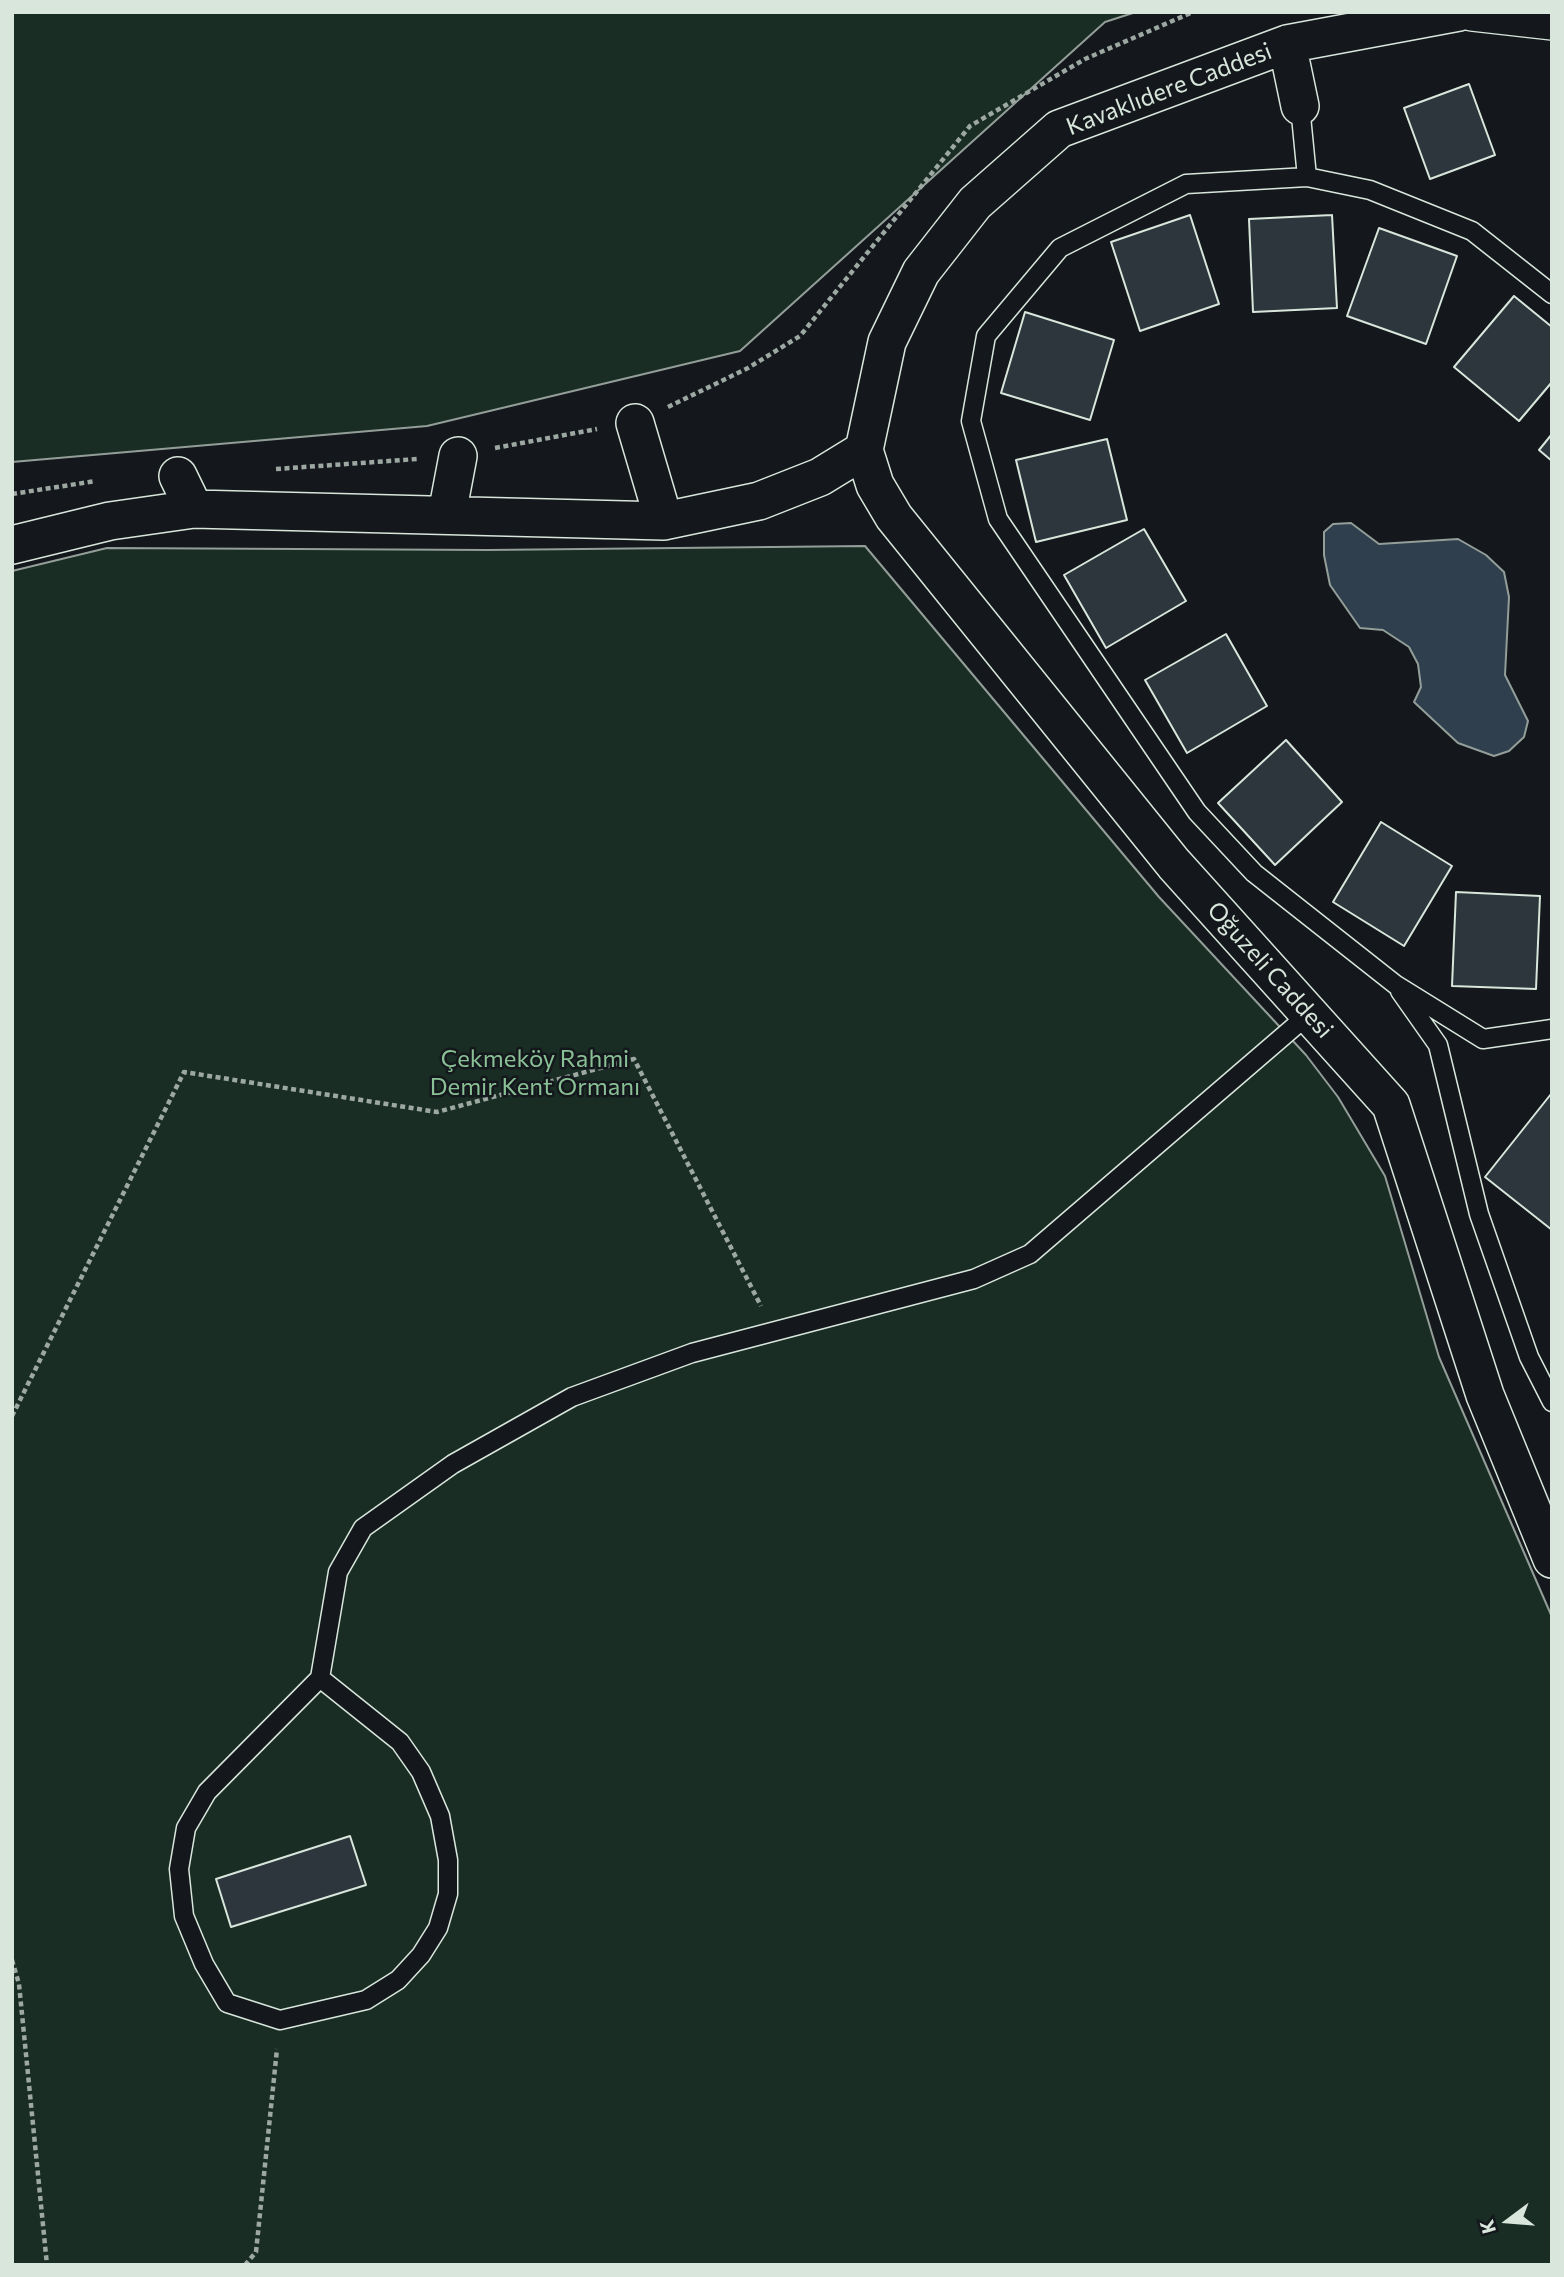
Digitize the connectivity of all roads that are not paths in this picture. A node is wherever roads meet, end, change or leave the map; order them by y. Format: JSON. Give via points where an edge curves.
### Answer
{"nodes":[{"id":1,"x":1459,"y":12,"type":"edge"},
{"id":2,"x":1472,"y":12,"type":"edge"},
{"id":3,"x":1552,"y":21,"type":"edge"},
{"id":4,"x":1287,"y":44,"type":"junction"},
{"id":5,"x":1300,"y":106,"type":"joint"},
{"id":6,"x":1307,"y":177,"type":"junction"},
{"id":7,"x":1552,"y":294,"type":"edge"},
{"id":8,"x":635,"y":423,"type":"road end"},
{"id":9,"x":864,"y":450,"type":"junction"},
{"id":10,"x":458,"y":457,"type":"road end"},
{"id":11,"x":178,"y":475,"type":"dead end"},
{"id":12,"x":194,"y":509,"type":"junction"},
{"id":13,"x":447,"y":514,"type":"junction"},
{"id":14,"x":664,"y":521,"type":"junction"},
{"id":15,"x":12,"y":545,"type":"edge"},
{"id":16,"x":1396,"y":985,"type":"junction"},
{"id":17,"x":1310,"y":1014,"type":"junction"},
{"id":18,"x":1552,"y":1029,"type":"edge"},
{"id":19,"x":1552,"y":1402,"type":"edge"},
{"id":20,"x":1552,"y":1559,"type":"edge"},
{"id":21,"x":320,"y":1678,"type":"junction"}],
"edges":[{"from":1,"to":4,"type":"street","name":"Kavaklıdere Caddesi"},
{"from":2,"to":3,"type":"street"},
{"from":4,"to":5,"type":"street","name":"Kavaklıdere Caddesi"},
{"from":4,"to":9,"type":"street","name":"Kavaklıdere Caddesi","via":[[1059,130],[975,203],[921,272],[887,342]]},
{"from":5,"to":6,"type":"lane"},
{"from":6,"to":7,"type":"lane","via":[[1370,190],[1472,231]]},
{"from":6,"to":16,"type":"lane","via":[[1186,184],[1060,248],[986,336],[971,421],[998,519],[1197,812],[1254,873]]},
{"from":8,"to":14,"type":"street"},
{"from":9,"to":14,"type":"street","via":[[820,477],[759,501]]},
{"from":9,"to":17,"type":"street","name":"Oğuzeli Caddesi","via":[[874,485],[894,517],[1174,864]]},
{"from":10,"to":13,"type":"street"},
{"from":11,"to":12,"type":"street"},
{"from":12,"to":13,"type":"street"},
{"from":12,"to":15,"type":"street","via":[[110,522]]},
{"from":13,"to":14,"type":"street"},
{"from":16,"to":18,"type":"lane","via":[[1483,1039]]},
{"from":16,"to":19,"type":"lane","via":[[1438,1045],[1479,1214],[1529,1357]]},
{"from":17,"to":20,"type":"street","name":"Oğuzeli Caddesi","via":[[1391,1104],[1485,1395]]},
{"from":17,"to":21,"type":"lane","via":[[1030,1254],[974,1279],[692,1353],[572,1397],[453,1464],[363,1528],[338,1572]]},
{"from":21,"to":21,"type":"lane","via":[[207,1792],[186,1828],[179,1869],[184,1916],[204,1964],[228,2003],[280,2020],[366,2000],[398,1980],[438,1928],[448,1894],[440,1816],[421,1772],[400,1742]]}]}
